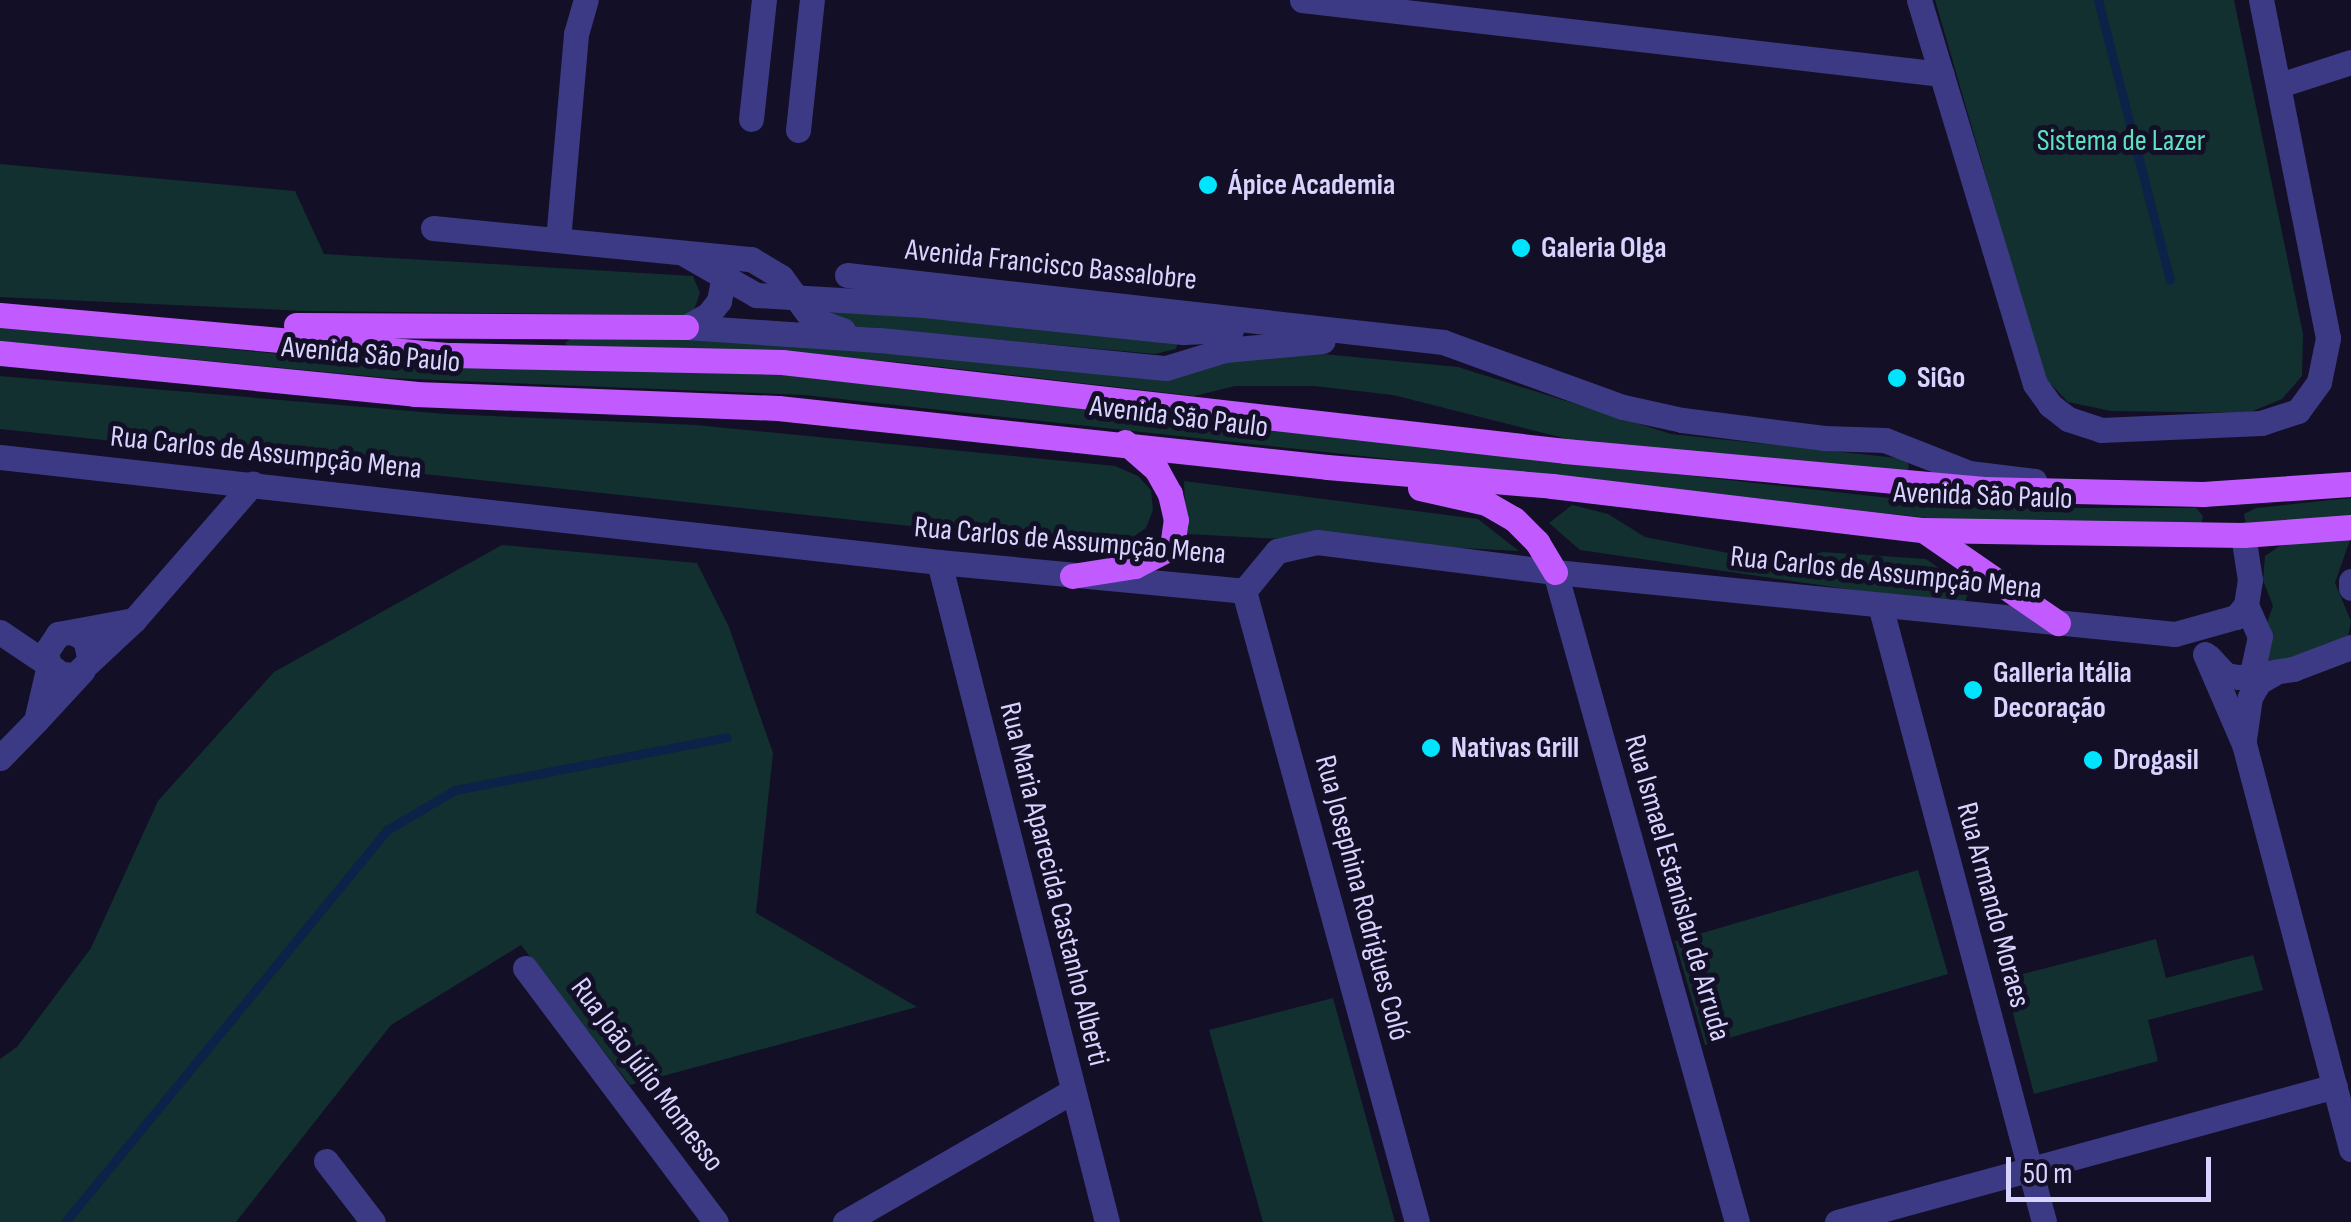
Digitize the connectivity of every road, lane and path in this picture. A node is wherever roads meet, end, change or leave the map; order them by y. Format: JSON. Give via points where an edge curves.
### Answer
{"nodes":[{"id":1,"x":572,"y":0,"type":"edge"},
{"id":2,"x":586,"y":0,"type":"edge"},
{"id":3,"x":764,"y":0,"type":"edge"},
{"id":4,"x":812,"y":0,"type":"edge"},
{"id":5,"x":1302,"y":0,"type":"edge"},
{"id":6,"x":1919,"y":0,"type":"edge"},
{"id":7,"x":2261,"y":0,"type":"edge"},
{"id":8,"x":576,"y":34,"type":"junction"},
{"id":9,"x":2351,"y":62,"type":"edge"},
{"id":10,"x":1942,"y":74,"type":"junction"},
{"id":11,"x":2280,"y":85,"type":"junction"},
{"id":12,"x":751,"y":119,"type":"dead end"},
{"id":13,"x":798,"y":130,"type":"dead end"},
{"id":14,"x":433,"y":228,"type":"dead end"},
{"id":15,"x":558,"y":240,"type":"junction"},
{"id":16,"x":726,"y":267,"type":"junction"},
{"id":17,"x":847,"y":275,"type":"dead end"},
{"id":18,"x":797,"y":297,"type":"junction"},
{"id":19,"x":0,"y":315,"type":"edge"},
{"id":20,"x":1248,"y":320,"type":"junction"},
{"id":21,"x":113,"y":322,"type":"junction"},
{"id":22,"x":686,"y":327,"type":"junction"},
{"id":23,"x":880,"y":340,"type":"junction"},
{"id":24,"x":1443,"y":342,"type":"junction"},
{"id":25,"x":0,"y":352,"type":"edge"},
{"id":26,"x":1125,"y":442,"type":"junction"},
{"id":27,"x":0,"y":457,"type":"edge"},
{"id":28,"x":1327,"y":467,"type":"junction"},
{"id":29,"x":254,"y":483,"type":"junction"},
{"id":30,"x":2351,"y":484,"type":"edge"},
{"id":31,"x":2084,"y":492,"type":"junction"},
{"id":32,"x":2204,"y":494,"type":"junction"},
{"id":33,"x":2351,"y":527,"type":"edge"},
{"id":34,"x":1923,"y":530,"type":"junction"},
{"id":35,"x":2243,"y":535,"type":"junction"},
{"id":36,"x":939,"y":562,"type":"junction"},
{"id":37,"x":1555,"y":572,"type":"junction"},
{"id":38,"x":1072,"y":576,"type":"junction"},
{"id":39,"x":1244,"y":591,"type":"junction"},
{"id":40,"x":1880,"y":605,"type":"junction"},
{"id":41,"x":2246,"y":605,"type":"junction"},
{"id":42,"x":134,"y":620,"type":"junction"},
{"id":43,"x":2058,"y":623,"type":"junction"},
{"id":44,"x":68,"y":631,"type":"junction"},
{"id":45,"x":0,"y":632,"type":"edge"},
{"id":46,"x":2175,"y":634,"type":"junction"},
{"id":47,"x":2348,"y":650,"type":"edge"},
{"id":48,"x":2205,"y":654,"type":"junction"},
{"id":49,"x":50,"y":666,"type":"junction"},
{"id":50,"x":86,"y":666,"type":"junction"},
{"id":51,"x":2263,"y":674,"type":"junction"},
{"id":52,"x":36,"y":722,"type":"junction"},
{"id":53,"x":2244,"y":744,"type":"junction"},
{"id":54,"x":0,"y":758,"type":"edge"},
{"id":55,"x":525,"y":968,"type":"dead end"},
{"id":56,"x":2335,"y":1086,"type":"junction"},
{"id":57,"x":1073,"y":1092,"type":"junction"},
{"id":58,"x":2351,"y":1150,"type":"edge"},
{"id":59,"x":326,"y":1161,"type":"dead end"},
{"id":60,"x":2030,"y":1167,"type":"junction"},
{"id":61,"x":373,"y":1222,"type":"edge"},
{"id":62,"x":716,"y":1222,"type":"edge"},
{"id":63,"x":845,"y":1222,"type":"edge"},
{"id":64,"x":1107,"y":1222,"type":"edge"},
{"id":65,"x":1416,"y":1222,"type":"edge"},
{"id":66,"x":1736,"y":1222,"type":"edge"},
{"id":67,"x":1837,"y":1222,"type":"edge"},
{"id":68,"x":2044,"y":1222,"type":"edge"}],
"edges":[{"from":1,"to":8,"type":"street"},
{"from":2,"to":8,"type":"street"},
{"from":3,"to":12,"type":"street"},
{"from":4,"to":13,"type":"street"},
{"from":5,"to":10,"type":"street"},
{"from":6,"to":10,"type":"street"},
{"from":7,"to":11,"type":"street"},
{"from":8,"to":15,"type":"street"},
{"from":9,"to":11,"type":"street"},
{"from":10,"to":11,"type":"street","via":[[2036,384],[2068,419],[2101,430],[2261,423],[2298,411],[2319,382],[2328,338]]},
{"from":14,"to":15,"type":"street"},
{"from":15,"to":16,"type":"street","via":[[686,255]]},
{"from":16,"to":18,"type":"street","via":[[756,295]]},
{"from":16,"to":22,"type":"street","via":[[719,301]]},
{"from":17,"to":20,"type":"street","name":"Avenida Francisco Bassalobre"},
{"from":18,"to":20,"type":"street","via":[[1183,332],[1232,330]]},
{"from":18,"to":23,"type":"street","via":[[822,325]]},
{"from":19,"to":21,"type":"main road","name":"Avenida São Paulo"},
{"from":20,"to":24,"type":"street","name":"Avenida Francisco Bassalobre"},
{"from":21,"to":22,"type":"main road"},
{"from":21,"to":31,"type":"main road","name":"Avenida São Paulo","via":[[452,355],[782,362],[1565,451]]},
{"from":22,"to":23,"type":"street"},
{"from":23,"to":24,"type":"street","via":[[1166,368],[1225,350],[1298,341]]},
{"from":24,"to":31,"type":"street","via":[[1623,407],[1735,427],[1885,440],[1970,473]]},
{"from":25,"to":26,"type":"main road","name":"Avenida São Paulo","via":[[415,394],[778,408]]},
{"from":26,"to":28,"type":"main road","name":"Avenida São Paulo"},
{"from":26,"to":38,"type":"main road","via":[[1156,469],[1170,494],[1172,546],[1135,566]]},
{"from":27,"to":29,"type":"street","name":"Rua Carlos de Assumpção Mena"},
{"from":28,"to":34,"type":"main road","name":"Avenida São Paulo"},
{"from":28,"to":37,"type":"main road","via":[[1486,503],[1538,542]]},
{"from":29,"to":36,"type":"street","name":"Rua Carlos de Assumpção Mena"},
{"from":29,"to":42,"type":"street"},
{"from":30,"to":32,"type":"main road","name":"Avenida São Paulo"},
{"from":31,"to":32,"type":"main road","name":"Avenida São Paulo"},
{"from":32,"to":35,"type":"main road","via":[[2230,510]]},
{"from":33,"to":35,"type":"main road","name":"Avenida São Paulo"},
{"from":34,"to":35,"type":"main road","name":"Avenida São Paulo"},
{"from":34,"to":43,"type":"main road"},
{"from":35,"to":41,"type":"street","via":[[2250,580]]},
{"from":36,"to":38,"type":"street","name":"Rua Carlos de Assumpção Mena"},
{"from":36,"to":57,"type":"street","name":"Rua Maria Aparecida Castanho Alberti"},
{"from":37,"to":39,"type":"street","name":"Rua Carlos de Assumpção Mena","via":[[1317,542],[1276,551]]},
{"from":37,"to":40,"type":"street","name":"Rua Carlos de Assumpção Mena"},
{"from":37,"to":66,"type":"street","name":"Rua Ismael Estanislau de Arruda"},
{"from":38,"to":39,"type":"street","name":"Rua Carlos de Assumpção Mena"},
{"from":39,"to":65,"type":"street","name":"Rua Josephina Rodrigues Coló"},
{"from":40,"to":43,"type":"street","name":"Rua Carlos de Assumpção Mena"},
{"from":40,"to":60,"type":"street","name":"Rua Armando Moraes"},
{"from":41,"to":46,"type":"street","via":[[2236,617]]},
{"from":41,"to":51,"type":"street","via":[[2260,636]]},
{"from":42,"to":44,"type":"street"},
{"from":42,"to":50,"type":"street"},
{"from":43,"to":46,"type":"street","name":"Rua Carlos de Assumpção Mena"},
{"from":44,"to":45,"type":"street"},
{"from":44,"to":49,"type":"street","via":[[48,644]]},
{"from":44,"to":50,"type":"street","via":[[89,645]]},
{"from":45,"to":49,"type":"street"},
{"from":46,"to":48,"type":"street"},
{"from":47,"to":51,"type":"street"},
{"from":48,"to":51,"type":"street","via":[[2226,674]]},
{"from":48,"to":53,"type":"street"},
{"from":49,"to":50,"type":"street","via":[[67,676]]},
{"from":49,"to":52,"type":"street"},
{"from":50,"to":52,"type":"street"},
{"from":51,"to":53,"type":"street","via":[[2250,697]]},
{"from":52,"to":54,"type":"street"},
{"from":53,"to":56,"type":"street"},
{"from":55,"to":62,"type":"street","name":"Rua João Júlio Momesso"},
{"from":56,"to":58,"type":"street"},
{"from":56,"to":60,"type":"street"},
{"from":57,"to":63,"type":"street"},
{"from":57,"to":64,"type":"street","name":"Rua Maria Aparecida Castanho Alberti"},
{"from":59,"to":61,"type":"street"},
{"from":60,"to":67,"type":"street"},
{"from":60,"to":68,"type":"street","name":"Rua Armando Moraes"}]}
